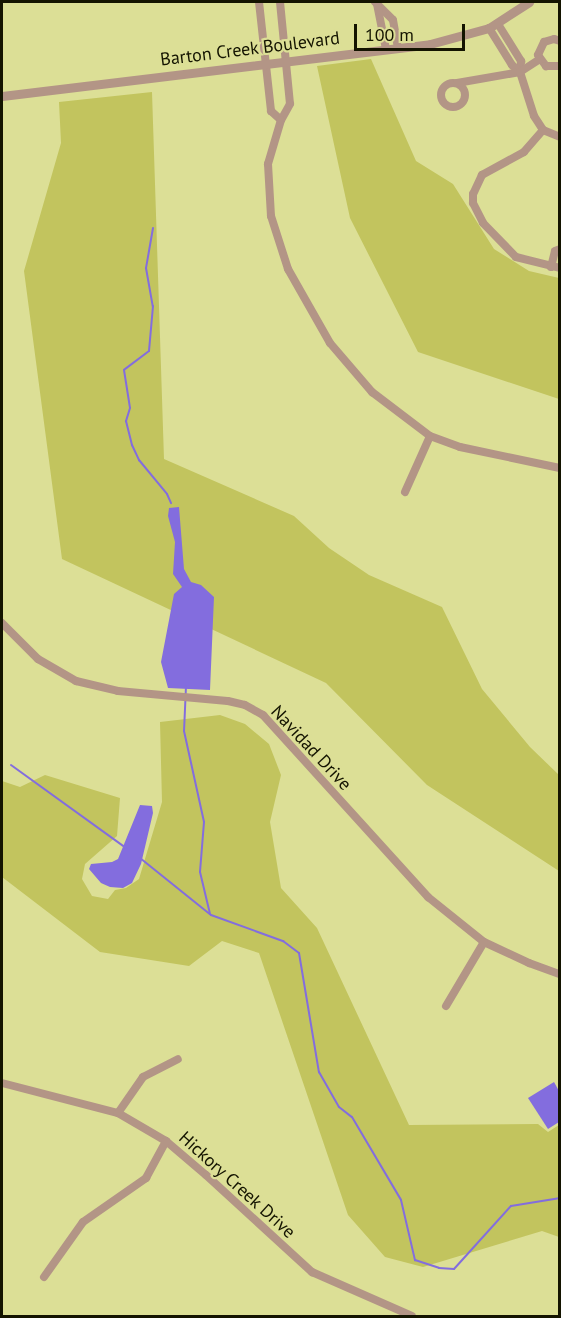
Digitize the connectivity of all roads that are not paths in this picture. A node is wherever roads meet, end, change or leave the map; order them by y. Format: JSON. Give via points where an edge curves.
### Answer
{"nodes":[{"id":1,"x":259,"y":2,"type":"edge"},
{"id":2,"x":280,"y":2,"type":"edge"},
{"id":3,"x":529,"y":2,"type":"edge"},
{"id":4,"x":376,"y":3,"type":"edge"},
{"id":5,"x":493,"y":26,"type":"junction"},
{"id":6,"x":560,"y":40,"type":"edge"},
{"id":7,"x":398,"y":48,"type":"junction"},
{"id":8,"x":386,"y":49,"type":"junction"},
{"id":9,"x":513,"y":49,"type":"junction"},
{"id":10,"x":504,"y":54,"type":"junction"},
{"id":11,"x":540,"y":59,"type":"junction"},
{"id":12,"x":288,"y":61,"type":"junction"},
{"id":13,"x":267,"y":64,"type":"junction"},
{"id":14,"x":560,"y":66,"type":"edge"},
{"id":15,"x":520,"y":72,"type":"junction"},
{"id":16,"x":457,"y":83,"type":"dead end"},
{"id":17,"x":2,"y":96,"type":"edge"},
{"id":18,"x":281,"y":120,"type":"junction"},
{"id":19,"x":543,"y":130,"type":"junction"},
{"id":20,"x":560,"y":137,"type":"edge"},
{"id":21,"x":560,"y":249,"type":"edge"},
{"id":22,"x":555,"y":267,"type":"edge"},
{"id":23,"x":430,"y":436,"type":"junction"},
{"id":24,"x":560,"y":468,"type":"edge"},
{"id":25,"x":405,"y":492,"type":"dead end"},
{"id":26,"x":2,"y":623,"type":"edge"},
{"id":27,"x":484,"y":942,"type":"junction"},
{"id":28,"x":560,"y":974,"type":"edge"},
{"id":29,"x":446,"y":1006,"type":"dead end"},
{"id":30,"x":178,"y":1059,"type":"dead end"},
{"id":31,"x":2,"y":1083,"type":"edge"},
{"id":32,"x":118,"y":1113,"type":"junction"},
{"id":33,"x":166,"y":1142,"type":"junction"},
{"id":34,"x":44,"y":1277,"type":"dead end"},
{"id":35,"x":412,"y":1317,"type":"edge"}],
"edges":[{"from":1,"to":13,"type":"street"},
{"from":2,"to":12,"type":"street"},
{"from":3,"to":5,"type":"street","name":"Barton Creek Boulevard"},
{"from":4,"to":7,"type":"street","via":[[393,20]]},
{"from":4,"to":8,"type":"street"},
{"from":5,"to":7,"type":"street","name":"Barton Creek Boulevard","via":[[430,44]]},
{"from":5,"to":9,"type":"street"},
{"from":5,"to":10,"type":"street"},
{"from":6,"to":11,"type":"street","via":[[544,42],[539,50]]},
{"from":7,"to":8,"type":"street","name":"Barton Creek Boulevard"},
{"from":8,"to":12,"type":"street","name":"Barton Creek Boulevard"},
{"from":9,"to":10,"type":"street"},
{"from":9,"to":15,"type":"street","via":[[521,61]]},
{"from":10,"to":15,"type":"street"},
{"from":11,"to":14,"type":"street","via":[[550,67]]},
{"from":11,"to":15,"type":"street"},
{"from":12,"to":13,"type":"street","name":"Barton Creek Boulevard"},
{"from":12,"to":18,"type":"street","via":[[290,104]]},
{"from":13,"to":17,"type":"street","name":"Barton Creek Boulevard"},
{"from":13,"to":18,"type":"street","via":[[271,111]]},
{"from":15,"to":16,"type":"street"},
{"from":15,"to":19,"type":"street","via":[[534,116]]},
{"from":18,"to":23,"type":"street","via":[[267,176],[276,236],[288,269],[330,343],[349,368],[383,401]]},
{"from":19,"to":20,"type":"street"},
{"from":19,"to":22,"type":"street","via":[[524,152],[482,175],[473,203],[483,223],[516,257]]},
{"from":21,"to":22,"type":"street","via":[[555,251]]},
{"from":23,"to":24,"type":"street","via":[[476,451]]},
{"from":23,"to":25,"type":"street"},
{"from":26,"to":27,"type":"street","name":"Navidad Drive","via":[[38,659],[76,681],[136,693],[228,701],[245,705],[263,716],[428,897]]},
{"from":27,"to":28,"type":"street","name":"Navidad Drive"},
{"from":27,"to":29,"type":"street"},
{"from":30,"to":32,"type":"street","via":[[143,1077]]},
{"from":31,"to":32,"type":"street","name":"Hickory Creek Drive"},
{"from":32,"to":33,"type":"street","name":"Hickory Creek Drive"},
{"from":33,"to":34,"type":"street","via":[[146,1178],[83,1222]]},
{"from":33,"to":35,"type":"street","name":"Hickory Creek Drive","via":[[312,1272]]}]}
